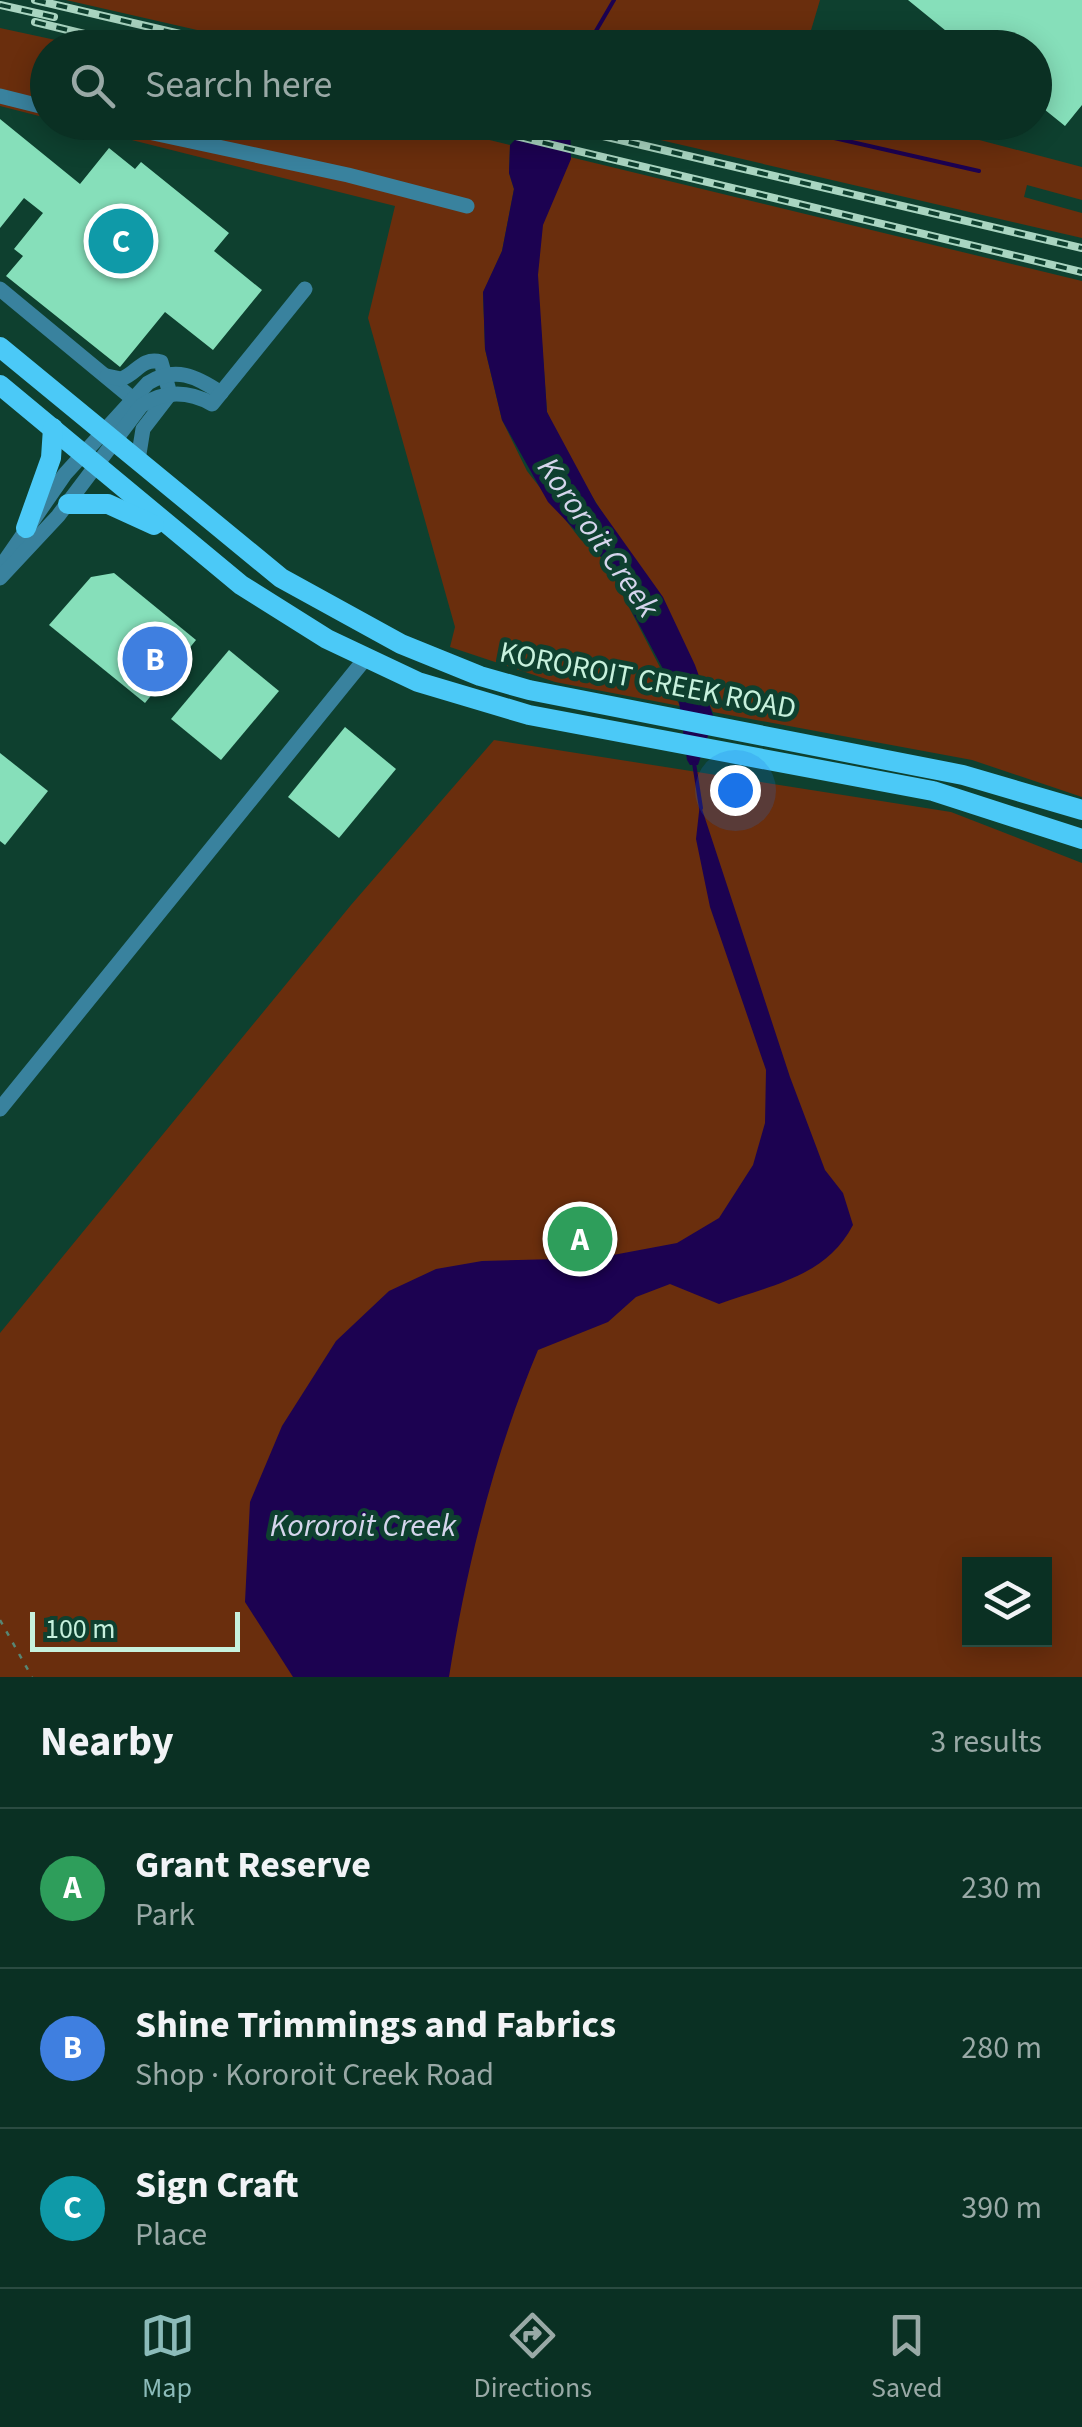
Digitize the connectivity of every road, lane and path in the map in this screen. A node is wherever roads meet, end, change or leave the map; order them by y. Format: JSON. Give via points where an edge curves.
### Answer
{"nodes":[{"id":1,"x":0,"y":96,"type":"edge"},
{"id":2,"x":30,"y":104,"type":"edge"},
{"id":3,"x":187,"y":140,"type":"edge"},
{"id":4,"x":466,"y":206,"type":"dead end"},
{"id":5,"x":0,"y":288,"type":"edge"},
{"id":6,"x":305,"y":289,"type":"dead end"},
{"id":7,"x":0,"y":346,"type":"edge"},
{"id":8,"x":166,"y":374,"type":"junction"},
{"id":9,"x":106,"y":376,"type":"junction"},
{"id":10,"x":0,"y":385,"type":"edge"},
{"id":11,"x":170,"y":394,"type":"junction"},
{"id":12,"x":216,"y":399,"type":"junction"},
{"id":13,"x":136,"y":402,"type":"junction"},
{"id":14,"x":53,"y":428,"type":"junction"},
{"id":15,"x":108,"y":435,"type":"junction"},
{"id":16,"x":90,"y":460,"type":"junction"},
{"id":17,"x":138,"y":460,"type":"junction"},
{"id":18,"x":68,"y":504,"type":"junction"},
{"id":19,"x":26,"y":528,"type":"junction"},
{"id":20,"x":199,"y":551,"type":"junction"},
{"id":21,"x":0,"y":568,"type":"edge"},
{"id":22,"x":0,"y":578,"type":"edge"},
{"id":23,"x":365,"y":658,"type":"junction"},
{"id":24,"x":1082,"y":810,"type":"edge"},
{"id":25,"x":1082,"y":839,"type":"edge"},
{"id":26,"x":0,"y":1109,"type":"edge"},
{"id":27,"x":0,"y":1620,"type":"edge"},
{"id":28,"x":32,"y":1677,"type":"edge"}],
"edges":[{"from":1,"to":2,"type":"street"},
{"from":3,"to":4,"type":"street"},
{"from":5,"to":9,"type":"street"},
{"from":6,"to":12,"type":"street"},
{"from":7,"to":15,"type":"main road","name":"KOROROIT CREEK ROAD"},
{"from":8,"to":9,"type":"street","via":[[154,360],[121,379]]},
{"from":8,"to":11,"type":"street"},
{"from":8,"to":12,"type":"street","via":[[194,377]]},
{"from":8,"to":13,"type":"street"},
{"from":9,"to":13,"type":"street"},
{"from":10,"to":14,"type":"main road","name":"KOROROIT CREEK ROAD"},
{"from":11,"to":12,"type":"street"},
{"from":11,"to":13,"type":"street"},
{"from":11,"to":17,"type":"street","via":[[144,429]]},
{"from":13,"to":15,"type":"street"},
{"from":14,"to":16,"type":"main road","name":"KOROROIT CREEK ROAD"},
{"from":14,"to":19,"type":"main road","via":[[51,458]]},
{"from":15,"to":16,"type":"street"},
{"from":15,"to":17,"type":"main road","name":"KOROROIT CREEK ROAD"},
{"from":16,"to":18,"type":"street"},
{"from":16,"to":19,"type":"street"},
{"from":16,"to":20,"type":"main road","name":"KOROROIT CREEK ROAD"},
{"from":17,"to":24,"type":"main road","name":"KOROROIT CREEK ROAD","via":[[282,578],[357,624],[480,676],[963,775]]},
{"from":18,"to":20,"type":"main road","via":[[96,501],[124,509]]},
{"from":18,"to":22,"type":"street"},
{"from":19,"to":21,"type":"street"},
{"from":20,"to":23,"type":"main road","name":"KOROROIT CREEK ROAD","via":[[285,613]]},
{"from":23,"to":25,"type":"main road","name":"KOROROIT CREEK ROAD","via":[[465,699],[933,791]]},
{"from":23,"to":26,"type":"street"},
{"from":27,"to":28,"type":"path"}]}
